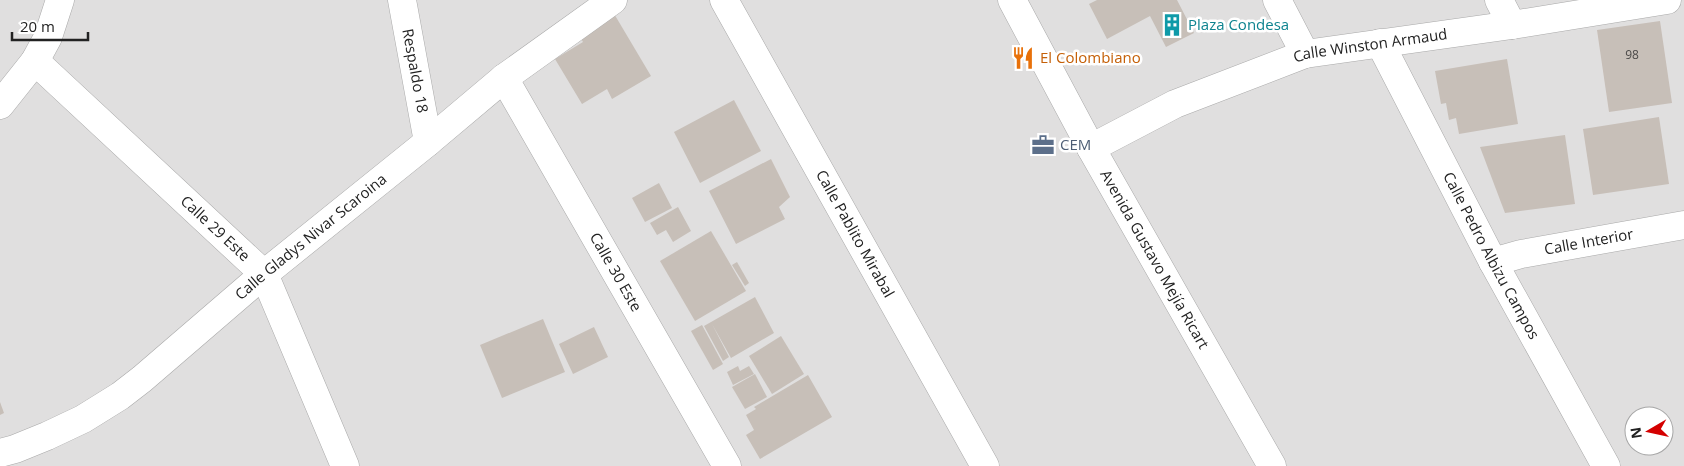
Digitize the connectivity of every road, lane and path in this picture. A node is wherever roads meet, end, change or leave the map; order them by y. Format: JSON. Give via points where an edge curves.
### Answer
{"nodes":[{"id":1,"x":60,"y":0,"type":"edge"},
{"id":2,"x":402,"y":0,"type":"edge"},
{"id":3,"x":613,"y":0,"type":"edge"},
{"id":4,"x":724,"y":0,"type":"edge"},
{"id":5,"x":1012,"y":0,"type":"edge"},
{"id":6,"x":1277,"y":0,"type":"edge"},
{"id":7,"x":1499,"y":0,"type":"edge"},
{"id":8,"x":1667,"y":0,"type":"edge"},
{"id":9,"x":1512,"y":25,"type":"junction"},
{"id":10,"x":1380,"y":43,"type":"junction"},
{"id":11,"x":1305,"y":54,"type":"junction"},
{"id":12,"x":35,"y":61,"type":"junction"},
{"id":13,"x":504,"y":78,"type":"junction"},
{"id":14,"x":0,"y":105,"type":"edge"},
{"id":15,"x":428,"y":142,"type":"junction"},
{"id":16,"x":1091,"y":148,"type":"junction"},
{"id":17,"x":1684,"y":224,"type":"edge"},
{"id":18,"x":1493,"y":262,"type":"junction"},
{"id":19,"x":264,"y":274,"type":"junction"},
{"id":20,"x":0,"y":452,"type":"edge"},
{"id":21,"x":345,"y":466,"type":"edge"},
{"id":22,"x":727,"y":466,"type":"edge"},
{"id":23,"x":985,"y":466,"type":"edge"},
{"id":24,"x":1272,"y":466,"type":"edge"},
{"id":25,"x":1606,"y":466,"type":"edge"}],
"edges":[{"from":1,"to":12,"type":"street","via":[[48,37]]},
{"from":2,"to":15,"type":"street","name":"Respaldo 18"},
{"from":3,"to":13,"type":"street","name":"Calle Gladys Nivar Scaroina"},
{"from":4,"to":23,"type":"street","name":"Calle Pablito Mirabal"},
{"from":5,"to":16,"type":"street","name":"Avenida Gustavo Mejía Ricart"},
{"from":6,"to":11,"type":"street"},
{"from":7,"to":9,"type":"street"},
{"from":8,"to":9,"type":"street","name":"Calle Winston Armaud"},
{"from":9,"to":10,"type":"street","name":"Calle Winston Armaud"},
{"from":10,"to":11,"type":"street","name":"Calle Winston Armaud"},
{"from":10,"to":18,"type":"street","name":"Calle Pedro Albizu Campos"},
{"from":11,"to":16,"type":"street","name":"Calle Winston Armaud","via":[[1175,104]]},
{"from":12,"to":14,"type":"street"},
{"from":12,"to":19,"type":"street","name":"Calle 29 Este"},
{"from":13,"to":15,"type":"street","name":"Calle Gladys Nivar Scaroina"},
{"from":13,"to":22,"type":"street","name":"Calle 30 Este"},
{"from":15,"to":19,"type":"street","name":"Calle Gladys Nivar Scaroina"},
{"from":16,"to":24,"type":"street","name":"Avenida Gustavo Mejía Ricart"},
{"from":17,"to":18,"type":"street","name":"Calle Interior"},
{"from":18,"to":25,"type":"street","name":"Calle Pedro Albizu Campos"},
{"from":19,"to":20,"type":"street","name":"Calle Gladys Nivar Scaroina","via":[[120,396],[47,436]]},
{"from":19,"to":21,"type":"street","name":"Calle 29 Este"}]}
